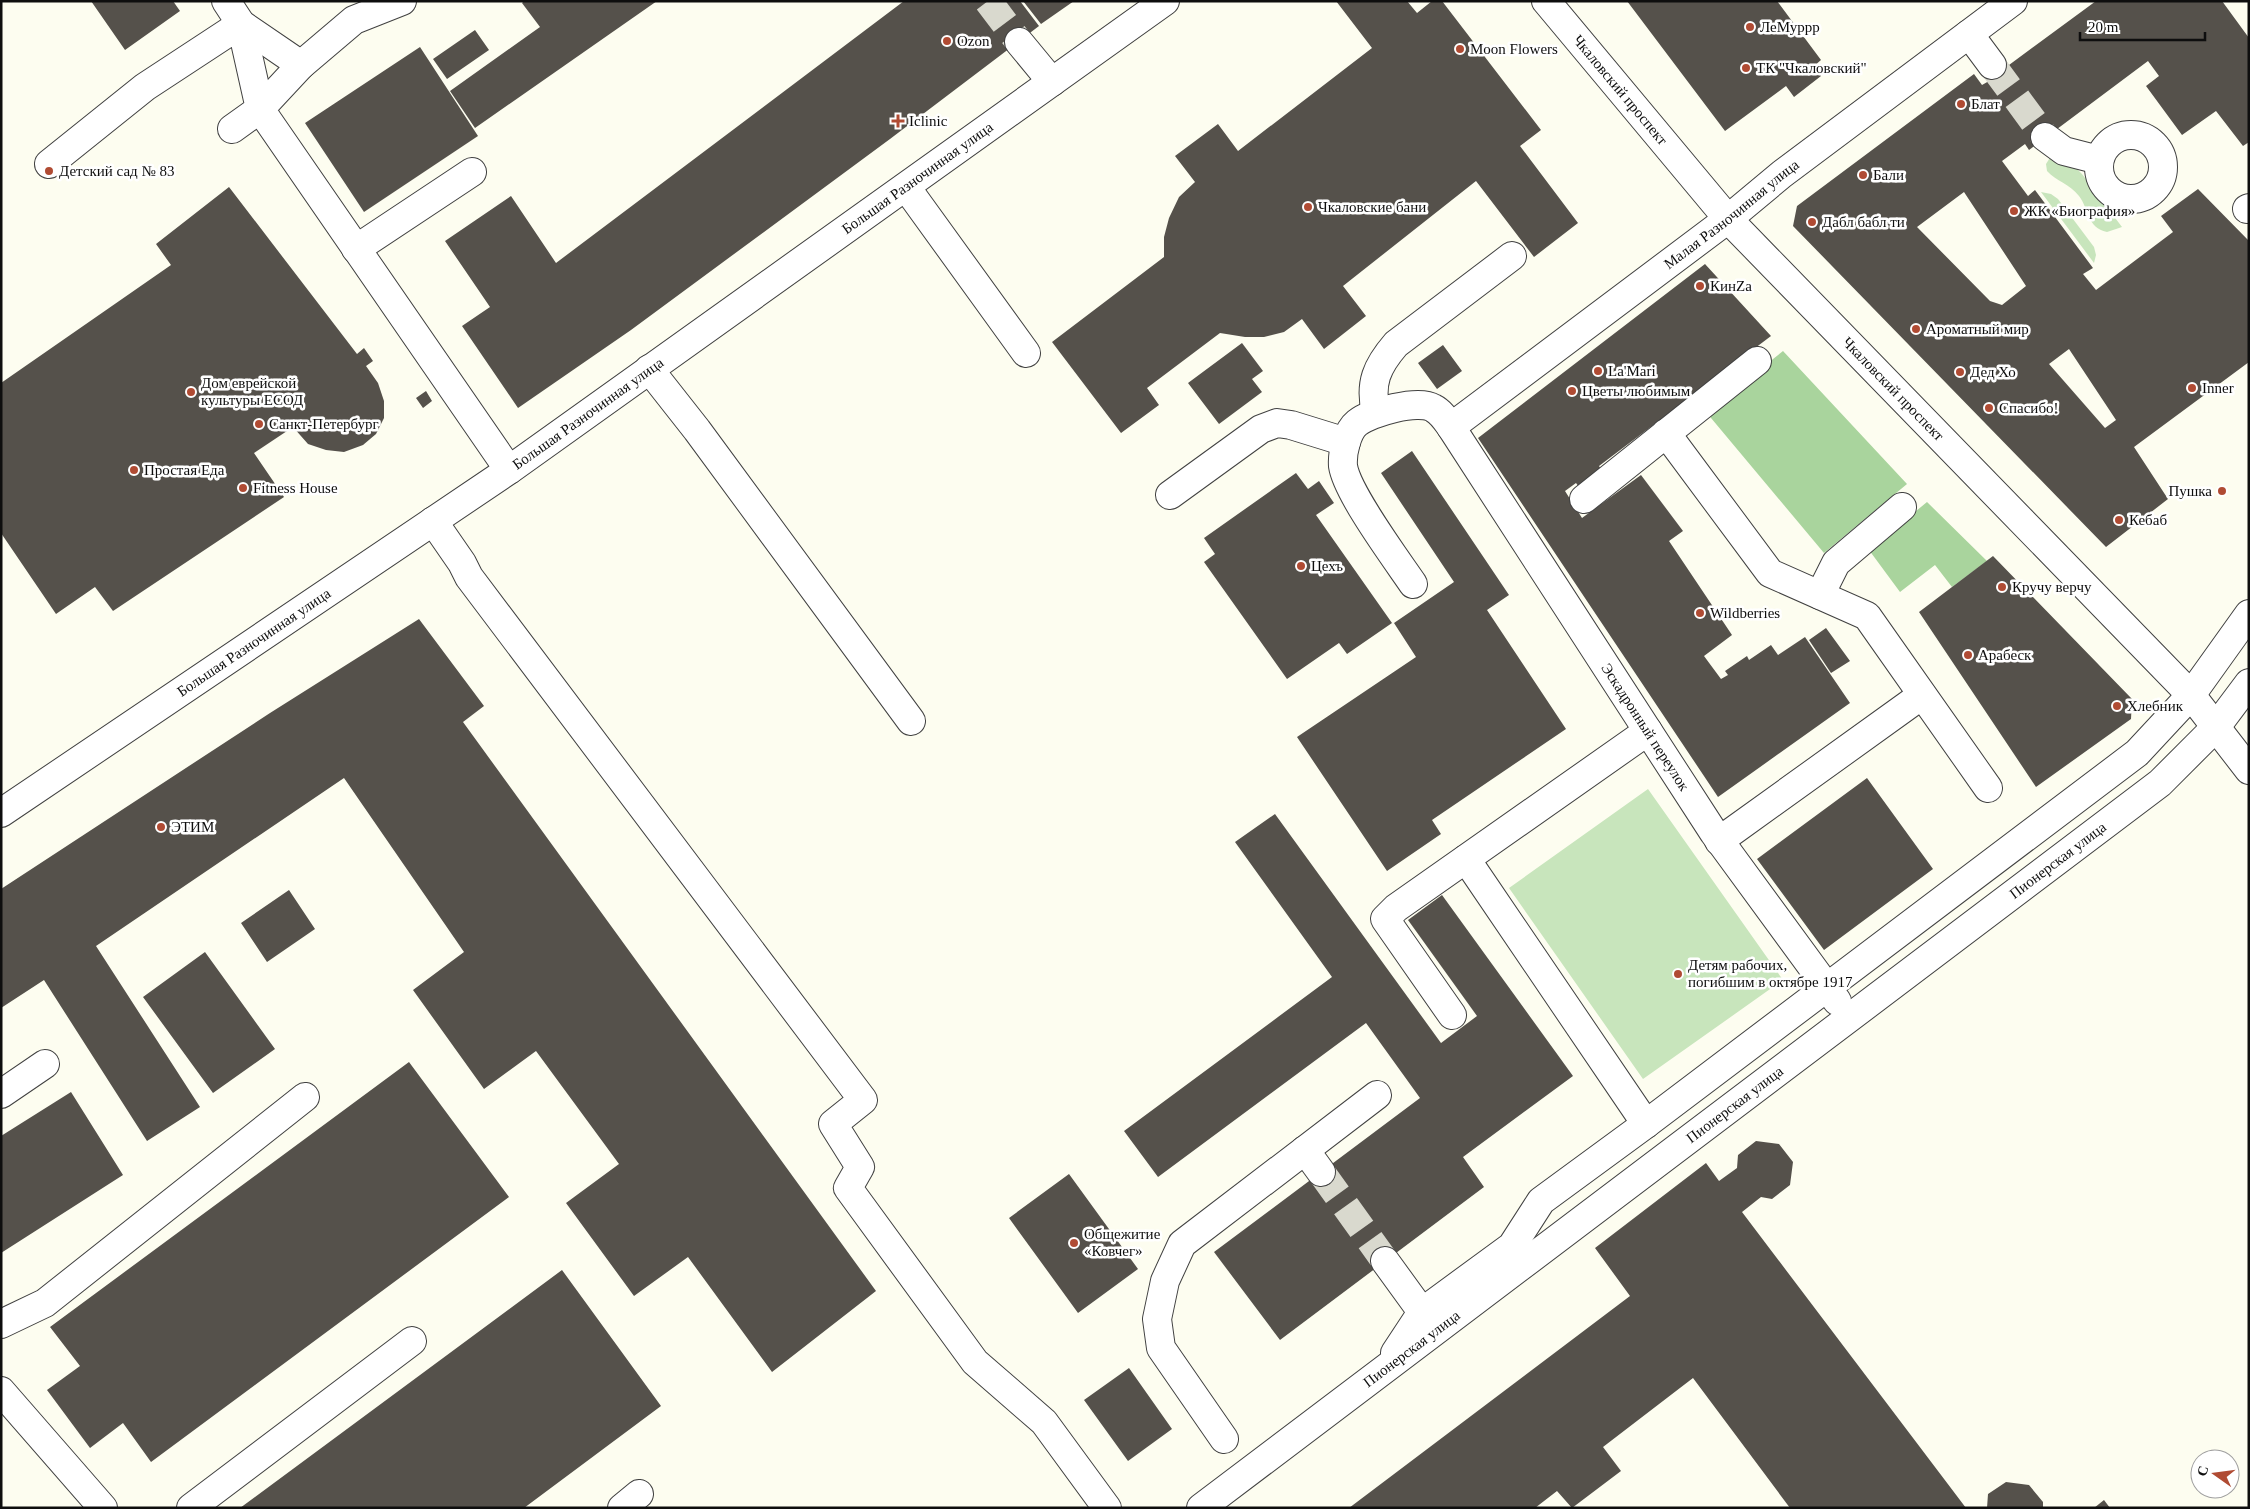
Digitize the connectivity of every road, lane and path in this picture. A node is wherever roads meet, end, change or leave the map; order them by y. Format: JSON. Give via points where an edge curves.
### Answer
{"nodes":[{"id":1,"x":226,"y":1,"type":"edge"},
{"id":2,"x":402,"y":1,"type":"edge"},
{"id":3,"x":1165,"y":1,"type":"edge"},
{"id":4,"x":1546,"y":1,"type":"edge"},
{"id":5,"x":2013,"y":1,"type":"edge"},
{"id":6,"x":1136,"y":10,"type":"edge"},
{"id":7,"x":241,"y":24,"type":"junction"},
{"id":8,"x":1969,"y":34,"type":"junction"},
{"id":9,"x":1019,"y":42,"type":"tunnel mouth"},
{"id":10,"x":301,"y":65,"type":"junction"},
{"id":11,"x":1992,"y":65,"type":"tunnel mouth"},
{"id":12,"x":1052,"y":82,"type":"junction"},
{"id":13,"x":260,"y":109,"type":"junction"},
{"id":14,"x":232,"y":128,"type":"dead end"},
{"id":15,"x":2045,"y":137,"type":"tunnel mouth"},
{"id":16,"x":2099,"y":160,"type":"dead end"},
{"id":17,"x":49,"y":164,"type":"dead end"},
{"id":18,"x":472,"y":172,"type":"dead end"},
{"id":19,"x":906,"y":187,"type":"junction"},
{"id":20,"x":1728,"y":219,"type":"junction"},
{"id":21,"x":356,"y":250,"type":"junction"},
{"id":22,"x":1512,"y":256,"type":"dead end"},
{"id":23,"x":1026,"y":353,"type":"dead end"},
{"id":24,"x":1757,"y":361,"type":"dead end"},
{"id":25,"x":649,"y":369,"type":"junction"},
{"id":26,"x":1376,"y":413,"type":"junction"},
{"id":27,"x":1451,"y":427,"type":"junction"},
{"id":28,"x":1666,"y":433,"type":"junction"},
{"id":29,"x":1346,"y":442,"type":"junction"},
{"id":30,"x":508,"y":470,"type":"junction"},
{"id":31,"x":1170,"y":495,"type":"dead end"},
{"id":32,"x":1584,"y":499,"type":"dead end"},
{"id":33,"x":1902,"y":507,"type":"dead end"},
{"id":34,"x":433,"y":521,"type":"junction"},
{"id":35,"x":1413,"y":584,"type":"dead end"},
{"id":36,"x":1820,"y":595,"type":"junction"},
{"id":37,"x":2249,"y":614,"type":"edge"},
{"id":38,"x":2249,"y":683,"type":"edge"},
{"id":39,"x":1922,"y":695,"type":"junction"},
{"id":40,"x":2190,"y":695,"type":"junction"},
{"id":41,"x":911,"y":721,"type":"dead end"},
{"id":42,"x":2216,"y":727,"type":"junction"},
{"id":43,"x":1648,"y":731,"type":"junction"},
{"id":44,"x":2249,"y":770,"type":"edge"},
{"id":45,"x":1988,"y":788,"type":"dead end"},
{"id":46,"x":1,"y":813,"type":"edge"},
{"id":47,"x":1719,"y":841,"type":"junction"},
{"id":48,"x":1466,"y":859,"type":"junction"},
{"id":49,"x":1827,"y":987,"type":"junction"},
{"id":50,"x":1452,"y":1015,"type":"dead end"},
{"id":51,"x":1850,"y":1019,"type":"junction"},
{"id":52,"x":45,"y":1064,"type":"dead end"},
{"id":53,"x":1,"y":1094,"type":"edge"},
{"id":54,"x":1377,"y":1095,"type":"dead end"},
{"id":55,"x":305,"y":1098,"type":"dead end"},
{"id":56,"x":1646,"y":1124,"type":"junction"},
{"id":57,"x":1305,"y":1150,"type":"junction"},
{"id":58,"x":1321,"y":1172,"type":"tunnel mouth"},
{"id":59,"x":1385,"y":1261,"type":"tunnel mouth"},
{"id":60,"x":1422,"y":1312,"type":"junction"},
{"id":61,"x":1,"y":1324,"type":"edge"},
{"id":62,"x":412,"y":1341,"type":"dead end"},
{"id":63,"x":1385,"y":1369,"type":"junction"},
{"id":64,"x":1,"y":1391,"type":"edge"},
{"id":65,"x":1224,"y":1439,"type":"dead end"},
{"id":66,"x":103,"y":1508,"type":"edge"},
{"id":67,"x":191,"y":1508,"type":"edge"},
{"id":68,"x":1107,"y":1508,"type":"edge"},
{"id":69,"x":1201,"y":1508,"type":"edge"}],
"edges":[{"from":1,"to":7,"type":"street"},
{"from":2,"to":10,"type":"street","via":[[354,20]]},
{"from":3,"to":6,"type":"street","name":"Большая Разночинная улица"},
{"from":4,"to":20,"type":"street","name":"Чкаловский проспект"},
{"from":5,"to":8,"type":"street","name":"Малая Разночинная улица"},
{"from":6,"to":12,"type":"street","name":"Большая Разночинная улица"},
{"from":7,"to":10,"type":"street"},
{"from":7,"to":13,"type":"street"},
{"from":7,"to":17,"type":"street","via":[[145,87]]},
{"from":8,"to":11,"type":"street"},
{"from":8,"to":20,"type":"street","name":"Малая Разночинная улица","via":[[1782,174]]},
{"from":9,"to":12,"type":"street"},
{"from":10,"to":13,"type":"street"},
{"from":12,"to":19,"type":"street","name":"Большая Разночинная улица"},
{"from":13,"to":14,"type":"street"},
{"from":13,"to":21,"type":"street"},
{"from":15,"to":16,"type":"street","via":[[2064,151]]},
{"from":18,"to":21,"type":"street"},
{"from":19,"to":23,"type":"street"},
{"from":19,"to":25,"type":"street","name":"Большая Разночинная улица"},
{"from":20,"to":27,"type":"street","name":"Малая Разночинная улица"},
{"from":20,"to":40,"type":"street","name":"Чкаловский проспект"},
{"from":21,"to":30,"type":"street"},
{"from":22,"to":26,"type":"street","via":[[1396,344],[1382,361],[1374,379],[1372,398]]},
{"from":24,"to":28,"type":"street"},
{"from":25,"to":30,"type":"street","name":"Большая Разночинная улица"},
{"from":25,"to":41,"type":"street","via":[[703,437]]},
{"from":26,"to":27,"type":"street","name":"Эскадронный переулок","via":[[1419,403],[1433,407]]},
{"from":26,"to":29,"type":"street","name":"Эскадронный переулок","via":[[1356,424]]},
{"from":27,"to":43,"type":"street","name":"Эскадронный переулок"},
{"from":28,"to":32,"type":"street"},
{"from":28,"to":36,"type":"street","via":[[1770,573]]},
{"from":29,"to":31,"type":"street","via":[[1277,422],[1262,429]]},
{"from":29,"to":35,"type":"street","via":[[1344,466],[1352,491]]},
{"from":30,"to":34,"type":"street","name":"Большая Разночинная улица"},
{"from":33,"to":36,"type":"street","via":[[1836,563]]},
{"from":34,"to":46,"type":"street","name":"Большая Разночинная улица"},
{"from":34,"to":68,"type":"street","via":[[469,577],[863,1100],[833,1124],[860,1167],[848,1188],[975,1362],[1044,1422]]},
{"from":36,"to":39,"type":"street","via":[[1867,616]]},
{"from":37,"to":40,"type":"street","name":"Пионерская улица"},
{"from":38,"to":42,"type":"street","name":"Пионерская улица"},
{"from":39,"to":45,"type":"street"},
{"from":39,"to":47,"type":"street"},
{"from":40,"to":42,"type":"street","name":"Чкаловский проспект"},
{"from":40,"to":49,"type":"street","name":"Пионерская улица","via":[[2137,753]]},
{"from":42,"to":44,"type":"street","name":"Чкаловский проспект"},
{"from":42,"to":51,"type":"street","name":"Пионерская улица","via":[[2160,783]]},
{"from":43,"to":47,"type":"street","name":"Эскадронный переулок"},
{"from":43,"to":48,"type":"street"},
{"from":47,"to":49,"type":"street","name":"Эскадронный переулок"},
{"from":48,"to":50,"type":"street","via":[[1396,908],[1386,919]]},
{"from":48,"to":56,"type":"street"},
{"from":49,"to":51,"type":"street","name":"Эскадронный переулок"},
{"from":49,"to":56,"type":"street","name":"Пионерская улица"},
{"from":51,"to":63,"type":"street","name":"Пионерская улица"},
{"from":52,"to":53,"type":"street"},
{"from":54,"to":57,"type":"street"},
{"from":55,"to":61,"type":"street","via":[[45,1302]]},
{"from":56,"to":60,"type":"street","name":"Пионерская улица","via":[[1541,1201],[1512,1246]]},
{"from":57,"to":58,"type":"street"},
{"from":57,"to":65,"type":"street","via":[[1182,1244],[1165,1281],[1157,1318],[1161,1348]]},
{"from":59,"to":60,"type":"street"},
{"from":60,"to":63,"type":"street"},
{"from":62,"to":67,"type":"street"},
{"from":63,"to":69,"type":"street","name":"Пионерская улица"},
{"from":64,"to":66,"type":"street"}]}
